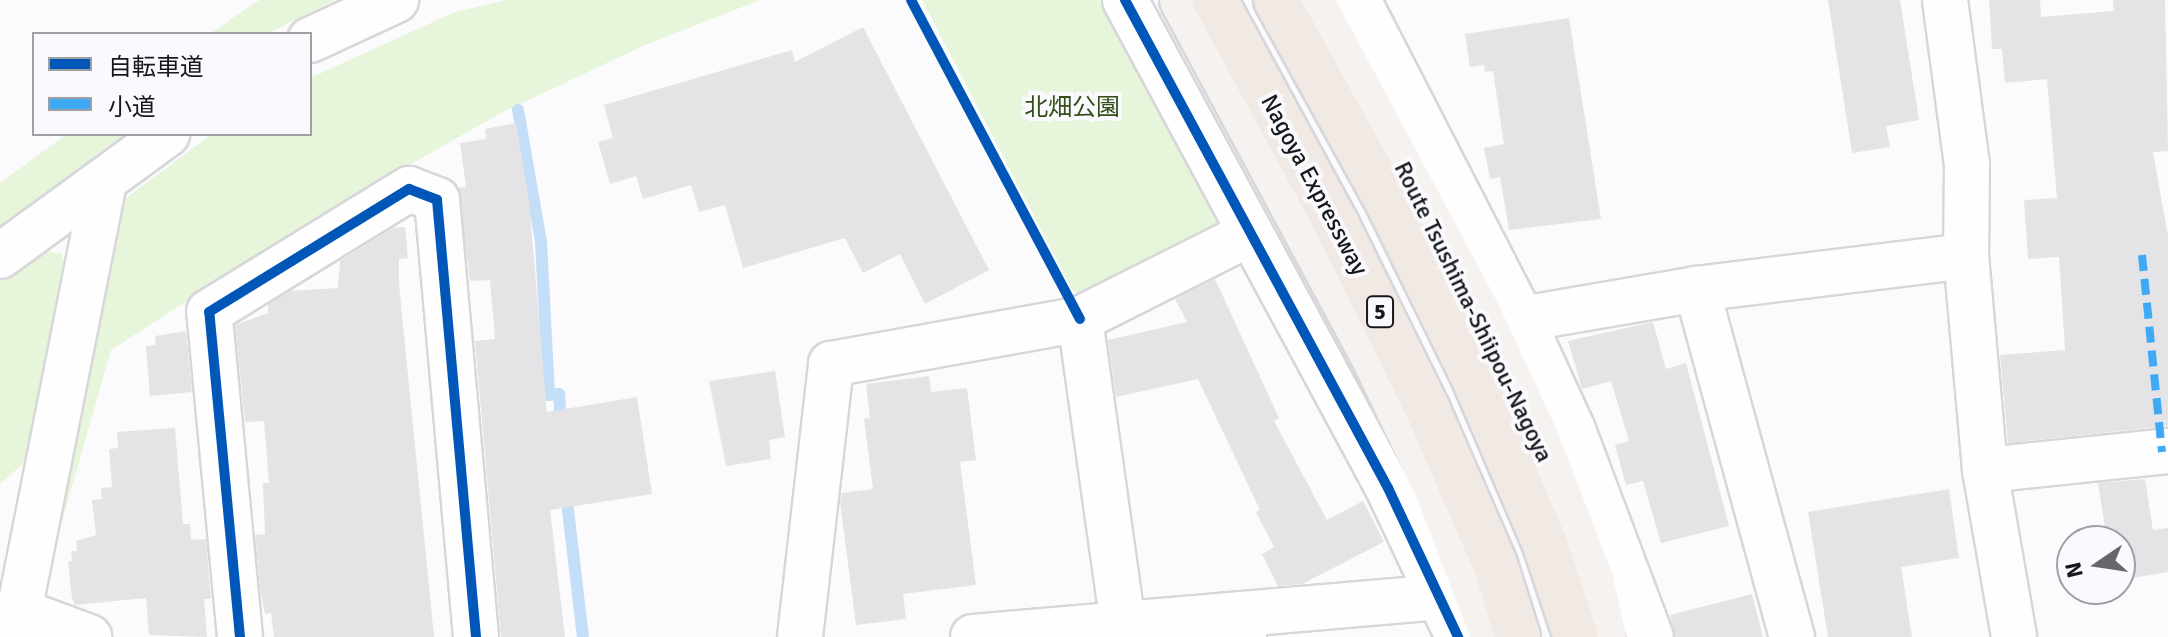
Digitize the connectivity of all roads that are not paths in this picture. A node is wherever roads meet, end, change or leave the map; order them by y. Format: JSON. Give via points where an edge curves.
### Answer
{"nodes":[{"id":1,"x":396,"y":0,"type":"edge"},
{"id":2,"x":1125,"y":0,"type":"edge"},
{"id":3,"x":1182,"y":0,"type":"edge"},
{"id":4,"x":1215,"y":0,"type":"edge"},
{"id":5,"x":1276,"y":0,"type":"edge"},
{"id":6,"x":1311,"y":0,"type":"edge"},
{"id":7,"x":1358,"y":0,"type":"edge"},
{"id":8,"x":1945,"y":0,"type":"edge"},
{"id":9,"x":312,"y":39,"type":"edge"},
{"id":10,"x":165,"y":136,"type":"edge"},
{"id":11,"x":103,"y":186,"type":"junction"},
{"id":12,"x":1249,"y":234,"type":"junction"},
{"id":13,"x":0,"y":256,"type":"edge"},
{"id":14,"x":1966,"y":256,"type":"junction"},
{"id":15,"x":1697,"y":289,"type":"junction"},
{"id":16,"x":1080,"y":319,"type":"junction"},
{"id":17,"x":1522,"y":319,"type":"junction"},
{"id":18,"x":2168,"y":451,"type":"edge"},
{"id":19,"x":1985,"y":470,"type":"junction"},
{"id":20,"x":1439,"y":597,"type":"junction"},
{"id":21,"x":1123,"y":624,"type":"junction"},
{"id":22,"x":18,"y":625,"type":"edge"},
{"id":23,"x":1243,"y":626,"type":"edge"},
{"id":24,"x":999,"y":636,"type":"edge"},
{"id":25,"x":89,"y":637,"type":"edge"},
{"id":26,"x":240,"y":637,"type":"edge"},
{"id":27,"x":476,"y":637,"type":"edge"},
{"id":28,"x":800,"y":637,"type":"edge"},
{"id":29,"x":1458,"y":637,"type":"edge"},
{"id":30,"x":1494,"y":637,"type":"edge"},
{"id":31,"x":1518,"y":637,"type":"edge"},
{"id":32,"x":1576,"y":637,"type":"edge"},
{"id":33,"x":1604,"y":637,"type":"edge"},
{"id":34,"x":1651,"y":637,"type":"edge"},
{"id":35,"x":1792,"y":637,"type":"edge"},
{"id":36,"x":2014,"y":637,"type":"edge"}],
"edges":[{"from":1,"to":9,"type":"street"},
{"from":2,"to":12,"type":"street"},
{"from":3,"to":30,"type":"main road","via":[[1371,352],[1436,487]]},
{"from":4,"to":31,"type":"highway","name":"Nagoya Expressway","number":"5","via":[[1338,227],[1428,410],[1495,564]]},
{"from":5,"to":32,"type":"highway","number":"5","via":[[1387,201],[1475,381],[1544,542]]},
{"from":6,"to":33,"type":"main road","name":"Route Tsushima-Shiipou-Nagoya","via":[[1481,319],[1586,565]]},
{"from":7,"to":17,"type":"street"},
{"from":8,"to":14,"type":"street","via":[[1967,164]]},
{"from":10,"to":11,"type":"street"},
{"from":11,"to":13,"type":"street"},
{"from":11,"to":22,"type":"street"},
{"from":12,"to":16,"type":"street"},
{"from":12,"to":20,"type":"street","via":[[1388,488]]},
{"from":14,"to":15,"type":"street"},
{"from":14,"to":19,"type":"street"},
{"from":15,"to":17,"type":"street"},
{"from":15,"to":35,"type":"street"},
{"from":16,"to":21,"type":"street"},
{"from":16,"to":28,"type":"street","via":[[831,364]]},
{"from":17,"to":34,"type":"street","via":[[1607,514]]},
{"from":18,"to":19,"type":"street"},
{"from":19,"to":36,"type":"street"},
{"from":20,"to":23,"type":"street"},
{"from":20,"to":29,"type":"street"},
{"from":21,"to":23,"type":"street"},
{"from":21,"to":24,"type":"street"},
{"from":22,"to":25,"type":"street"},
{"from":26,"to":27,"type":"street","via":[[209,312],[409,189],[437,200]]}]}
